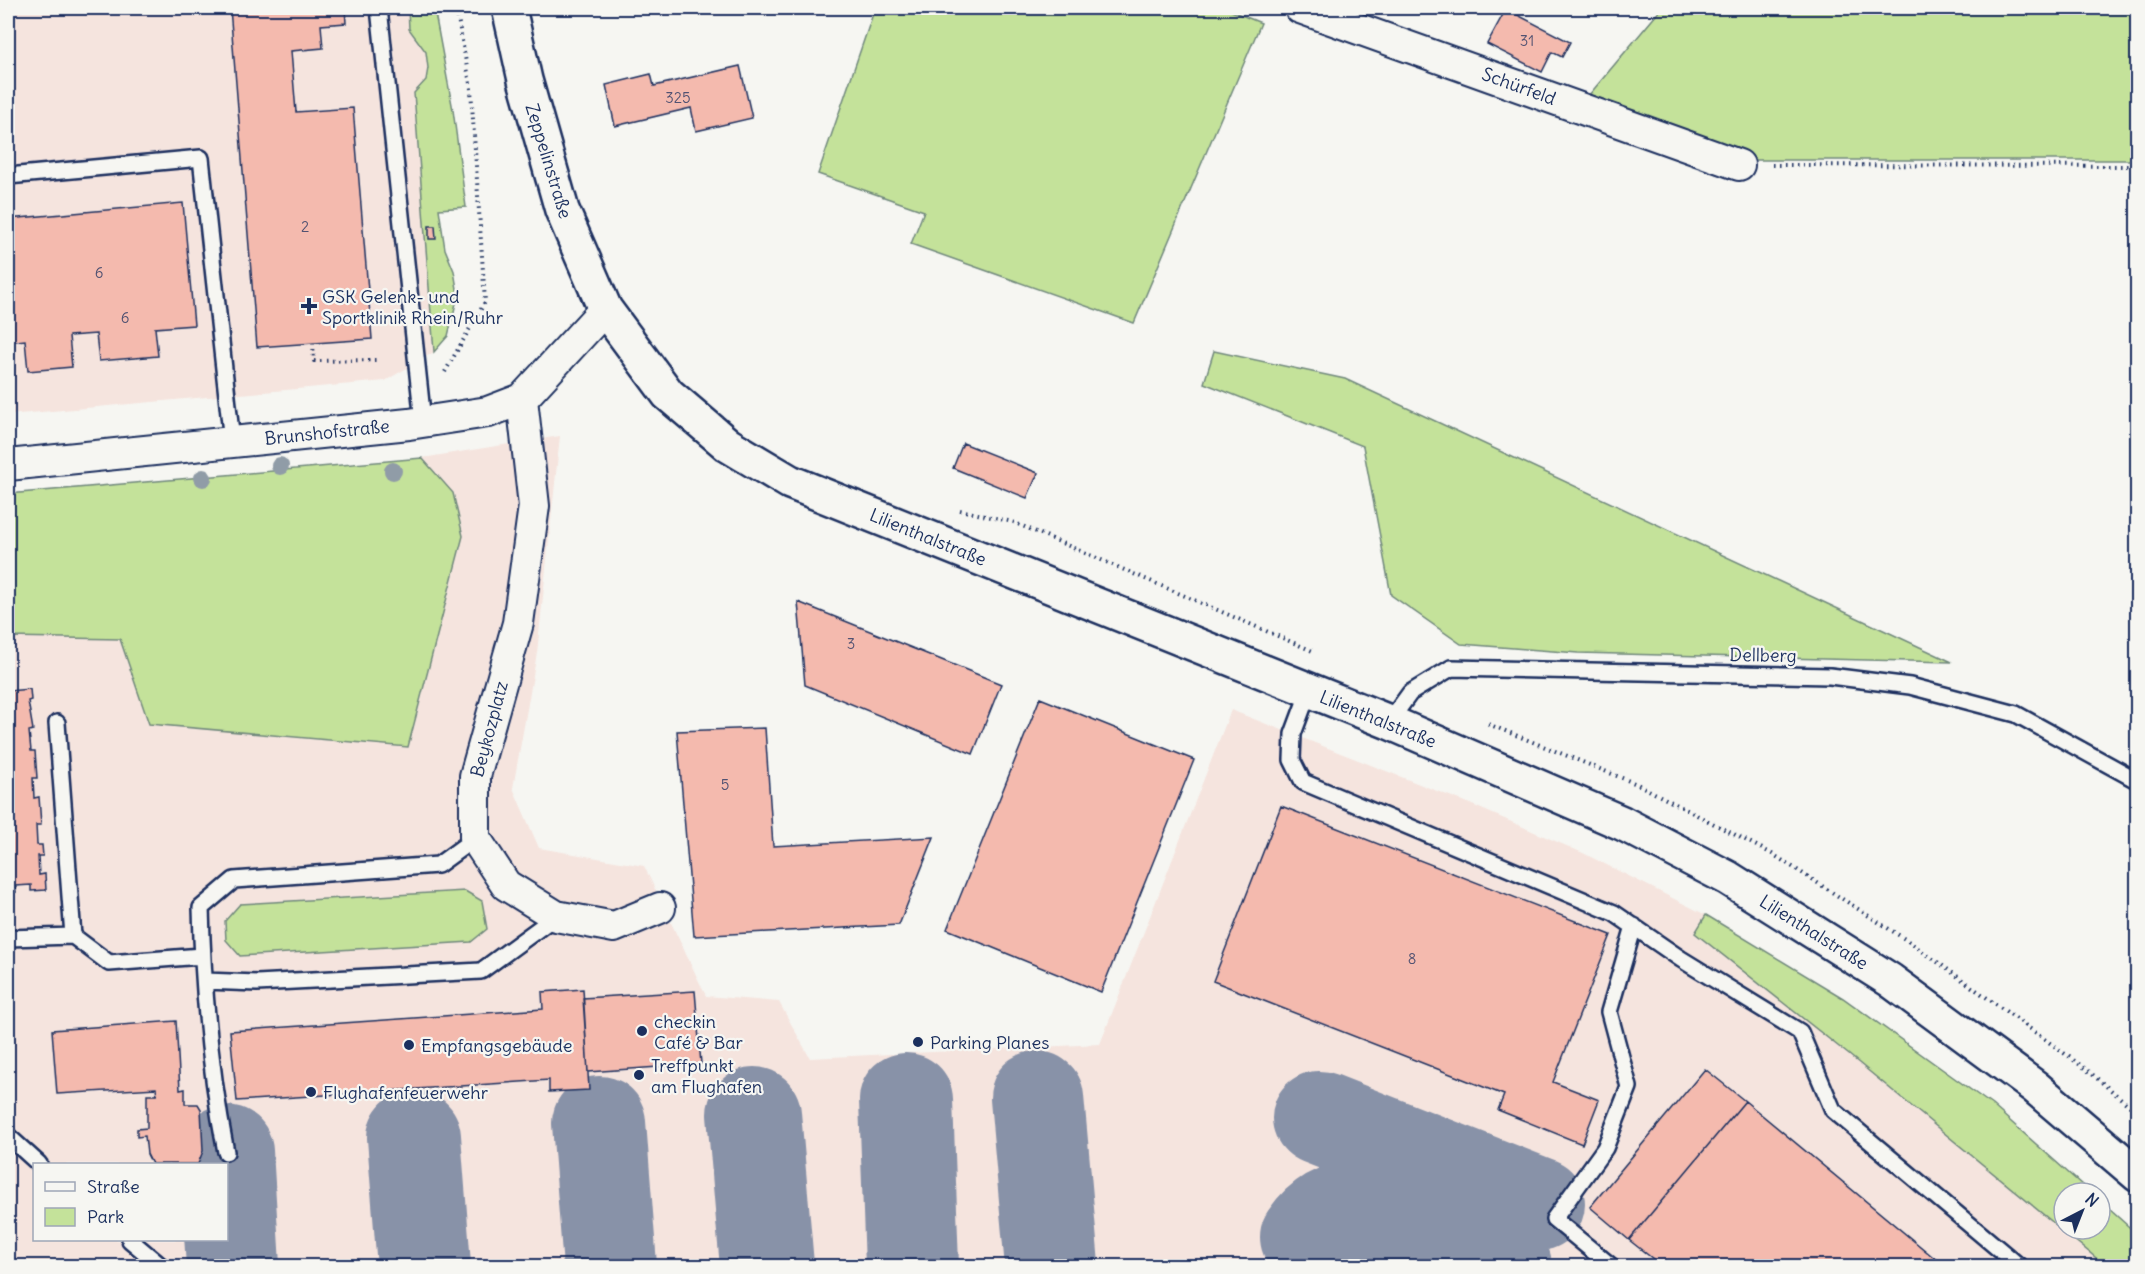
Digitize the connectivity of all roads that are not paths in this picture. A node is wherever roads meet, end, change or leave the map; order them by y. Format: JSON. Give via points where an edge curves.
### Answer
{"nodes":[{"id":1,"x":379,"y":8,"type":"edge"},
{"id":2,"x":509,"y":8,"type":"edge"},
{"id":3,"x":1300,"y":8,"type":"edge"},
{"id":4,"x":1739,"y":165,"type":"road end"},
{"id":5,"x":8,"y":176,"type":"edge"},
{"id":6,"x":605,"y":309,"type":"junction"},
{"id":7,"x":522,"y":399,"type":"junction"},
{"id":8,"x":423,"y":422,"type":"junction"},
{"id":9,"x":232,"y":442,"type":"junction"},
{"id":10,"x":8,"y":465,"type":"edge"},
{"id":11,"x":1309,"y":691,"type":"junction"},
{"id":12,"x":57,"y":723,"type":"dead end"},
{"id":13,"x":1389,"y":723,"type":"junction"},
{"id":14,"x":2138,"y":781,"type":"edge"},
{"id":15,"x":475,"y":838,"type":"junction"},
{"id":16,"x":660,"y":908,"type":"dead end"},
{"id":17,"x":556,"y":916,"type":"junction"},
{"id":18,"x":1634,"y":926,"type":"junction"},
{"id":19,"x":73,"y":936,"type":"junction"},
{"id":20,"x":8,"y":938,"type":"edge"},
{"id":21,"x":202,"y":956,"type":"junction"},
{"id":22,"x":205,"y":981,"type":"junction"},
{"id":23,"x":8,"y":1136,"type":"edge"},
{"id":24,"x":226,"y":1152,"type":"dead end"},
{"id":25,"x":38,"y":1163,"type":"edge"},
{"id":26,"x":2138,"y":1175,"type":"edge"},
{"id":27,"x":132,"y":1241,"type":"edge"},
{"id":28,"x":160,"y":1266,"type":"edge"},
{"id":29,"x":1611,"y":1266,"type":"edge"},
{"id":30,"x":2019,"y":1266,"type":"edge"}],
"edges":[{"from":1,"to":8,"type":"lane"},
{"from":2,"to":6,"type":"main road","name":"Zeppelinstraße","via":[[562,210]]},
{"from":3,"to":4,"type":"street","name":"Schürfeld"},
{"from":5,"to":9,"type":"lane","via":[[201,158]]},
{"from":6,"to":7,"type":"street","name":"Brunshofstraße"},
{"from":6,"to":11,"type":"main road","name":"Lilienthalstraße","via":[[668,394],[728,446],[790,482]]},
{"from":7,"to":8,"type":"street","name":"Brunshofstraße","via":[[488,412]]},
{"from":7,"to":15,"type":"street","name":"Beykozplatz","via":[[534,506],[518,623],[475,776]]},
{"from":8,"to":9,"type":"street","name":"Brunshofstraße"},
{"from":9,"to":10,"type":"street","name":"Brunshofstraße"},
{"from":11,"to":13,"type":"main road","name":"Lilienthalstraße"},
{"from":11,"to":18,"type":"lane","via":[[1293,743],[1292,760],[1303,782],[1614,913]]},
{"from":12,"to":19,"type":"lane"},
{"from":13,"to":14,"type":"lane","name":"Dellberg","via":[[1410,693],[1451,668],[1830,676],[1910,686],[2016,714]]},
{"from":13,"to":26,"type":"main road","name":"Lilienthalstraße","via":[[1622,823],[1728,878],[1890,980],[2036,1088]]},
{"from":15,"to":17,"type":"street","via":[[506,885]]},
{"from":15,"to":21,"type":"lane","via":[[438,865],[234,880],[201,908]]},
{"from":16,"to":17,"type":"street","via":[[614,927]]},
{"from":17,"to":22,"type":"lane","via":[[481,971],[257,983]]},
{"from":18,"to":29,"type":"lane","via":[[1609,1012],[1629,1087],[1605,1148],[1554,1219]]},
{"from":18,"to":30,"type":"lane","via":[[1800,1032],[1833,1110]]},
{"from":19,"to":20,"type":"lane"},
{"from":19,"to":21,"type":"lane","via":[[109,963]]},
{"from":21,"to":22,"type":"lane"},
{"from":22,"to":24,"type":"lane","via":[[216,1103]]},
{"from":23,"to":25,"type":"lane"},
{"from":27,"to":28,"type":"lane"}]}
